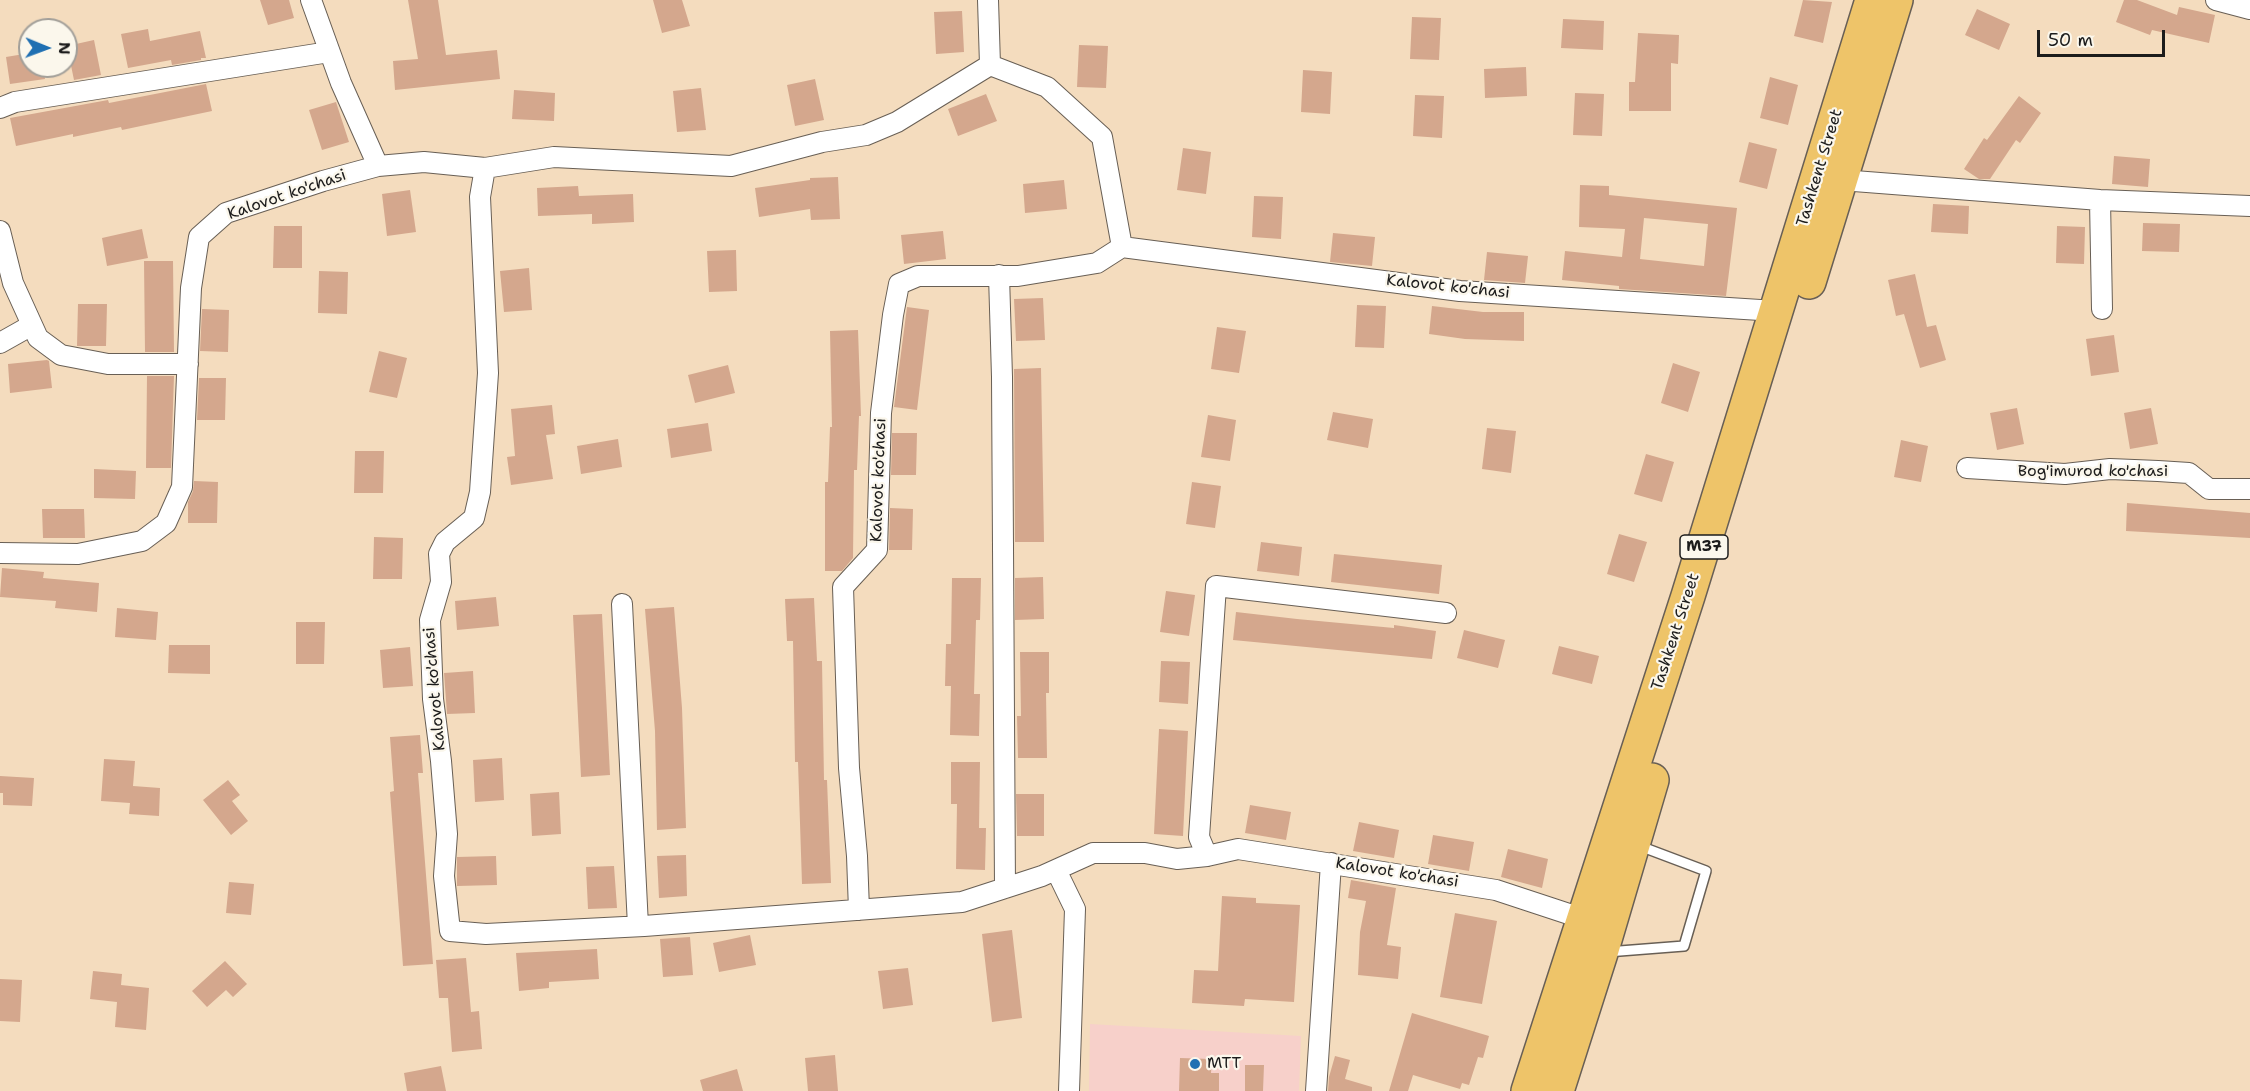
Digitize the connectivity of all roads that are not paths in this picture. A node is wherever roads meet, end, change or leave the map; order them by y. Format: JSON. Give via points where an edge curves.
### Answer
{"nodes":[{"id":1,"x":311,"y":0,"type":"edge"},
{"id":2,"x":988,"y":0,"type":"edge"},
{"id":3,"x":1872,"y":0,"type":"edge"},
{"id":4,"x":1896,"y":0,"type":"edge"},
{"id":5,"x":2216,"y":0,"type":"edge"},
{"id":6,"x":2250,"y":9,"type":"edge"},
{"id":7,"x":329,"y":52,"type":"junction"},
{"id":8,"x":990,"y":64,"type":"junction"},
{"id":9,"x":0,"y":108,"type":"edge"},
{"id":10,"x":378,"y":166,"type":"junction"},
{"id":11,"x":485,"y":168,"type":"junction"},
{"id":12,"x":1841,"y":180,"type":"junction"},
{"id":13,"x":2100,"y":200,"type":"junction"},
{"id":14,"x":2250,"y":206,"type":"edge"},
{"id":15,"x":0,"y":231,"type":"edge"},
{"id":16,"x":1122,"y":247,"type":"junction"},
{"id":17,"x":999,"y":275,"type":"junction"},
{"id":18,"x":2102,"y":309,"type":"dead end"},
{"id":19,"x":1776,"y":311,"type":"junction"},
{"id":20,"x":32,"y":325,"type":"junction"},
{"id":21,"x":0,"y":343,"type":"edge"},
{"id":22,"x":188,"y":364,"type":"junction"},
{"id":23,"x":1967,"y":468,"type":"dead end"},
{"id":24,"x":2250,"y":489,"type":"edge"},
{"id":25,"x":0,"y":553,"type":"edge"},
{"id":26,"x":622,"y":604,"type":"dead end"},
{"id":27,"x":1446,"y":613,"type":"dead end"},
{"id":28,"x":1632,"y":843,"type":"junction"},
{"id":29,"x":1207,"y":856,"type":"junction"},
{"id":30,"x":1331,"y":862,"type":"junction"},
{"id":31,"x":1056,"y":870,"type":"junction"},
{"id":32,"x":1005,"y":888,"type":"junction"},
{"id":33,"x":859,"y":909,"type":"junction"},
{"id":34,"x":1584,"y":919,"type":"junction"},
{"id":35,"x":638,"y":926,"type":"junction"},
{"id":36,"x":1601,"y":953,"type":"junction"},
{"id":37,"x":1069,"y":1091,"type":"edge"},
{"id":38,"x":1316,"y":1091,"type":"edge"},
{"id":39,"x":1528,"y":1091,"type":"edge"},
{"id":40,"x":1557,"y":1091,"type":"edge"}],
"edges":[{"from":1,"to":7,"type":"street"},
{"from":2,"to":8,"type":"street"},
{"from":3,"to":19,"type":"highway","name":"Tashkent Street","number":"M37"},
{"from":4,"to":12,"type":"highway","name":"Tashkent Street","number":"M37"},
{"from":5,"to":6,"type":"street"},
{"from":7,"to":9,"type":"street","via":[[15,102]]},
{"from":7,"to":10,"type":"street"},
{"from":8,"to":11,"type":"street","name":"Kalovot ko'chasi","via":[[897,122],[866,135],[822,142],[731,166],[554,157]]},
{"from":8,"to":16,"type":"street","via":[[1047,87],[1102,136]]},
{"from":10,"to":11,"type":"street","name":"Kalovot ko'chasi","via":[[424,162]]},
{"from":10,"to":22,"type":"street","name":"Kalovot ko'chasi","via":[[226,213],[199,237],[191,288]]},
{"from":11,"to":35,"type":"street","name":"Kalovot ko'chasi","via":[[480,196],[488,373],[480,492],[474,518],[445,542],[439,554],[441,582],[429,620],[447,834],[444,876],[450,931],[486,934]]},
{"from":12,"to":13,"type":"street"},
{"from":12,"to":28,"type":"highway","name":"Tashkent Street","number":"M37"},
{"from":13,"to":14,"type":"street"},
{"from":13,"to":18,"type":"street"},
{"from":15,"to":20,"type":"street","via":[[13,283]]},
{"from":16,"to":17,"type":"street","name":"Kalovot ko'chasi","via":[[1097,263],[1018,276]]},
{"from":16,"to":19,"type":"street","name":"Kalovot ko'chasi","via":[[1460,291]]},
{"from":17,"to":32,"type":"street"},
{"from":17,"to":33,"type":"street","name":"Kalovot ko'chasi","via":[[918,276],[899,284],[881,413],[877,550],[843,587]]},
{"from":19,"to":34,"type":"highway","name":"Tashkent Street","number":"M37"},
{"from":20,"to":21,"type":"street"},
{"from":20,"to":22,"type":"street","via":[[38,338],[61,354],[108,364]]},
{"from":22,"to":25,"type":"street","name":"Kalovot ko'chasi","via":[[182,487],[166,523],[142,541],[78,554]]},
{"from":23,"to":24,"type":"street","name":"Bog'imurod ko'chasi","via":[[2065,474],[2110,469],[2189,473],[2209,489]]},
{"from":26,"to":35,"type":"street"},
{"from":27,"to":29,"type":"street","via":[[1216,586],[1199,837]]},
{"from":28,"to":36,"type":"highway","name":"Tashkent Street","number":"M37"},
{"from":28,"to":36,"type":"lane","via":[[1706,871],[1684,946]]},
{"from":29,"to":30,"type":"street","name":"Kalovot ko'chasi","via":[[1238,849]]},
{"from":29,"to":31,"type":"street","name":"Kalovot ko'chasi","via":[[1093,853]]},
{"from":30,"to":34,"type":"street","name":"Kalovot ko'chasi","via":[[1496,890]]},
{"from":30,"to":38,"type":"street"},
{"from":31,"to":32,"type":"street","name":"Kalovot ko'chasi"},
{"from":31,"to":37,"type":"street","via":[[1075,909]]},
{"from":32,"to":33,"type":"street","name":"Kalovot ko'chasi","via":[[962,902]]},
{"from":33,"to":35,"type":"street","name":"Kalovot ko'chasi"},
{"from":34,"to":39,"type":"highway","name":"Tashkent Street","number":"M37"},
{"from":36,"to":40,"type":"highway","name":"Tashkent Street","number":"M37"}]}
